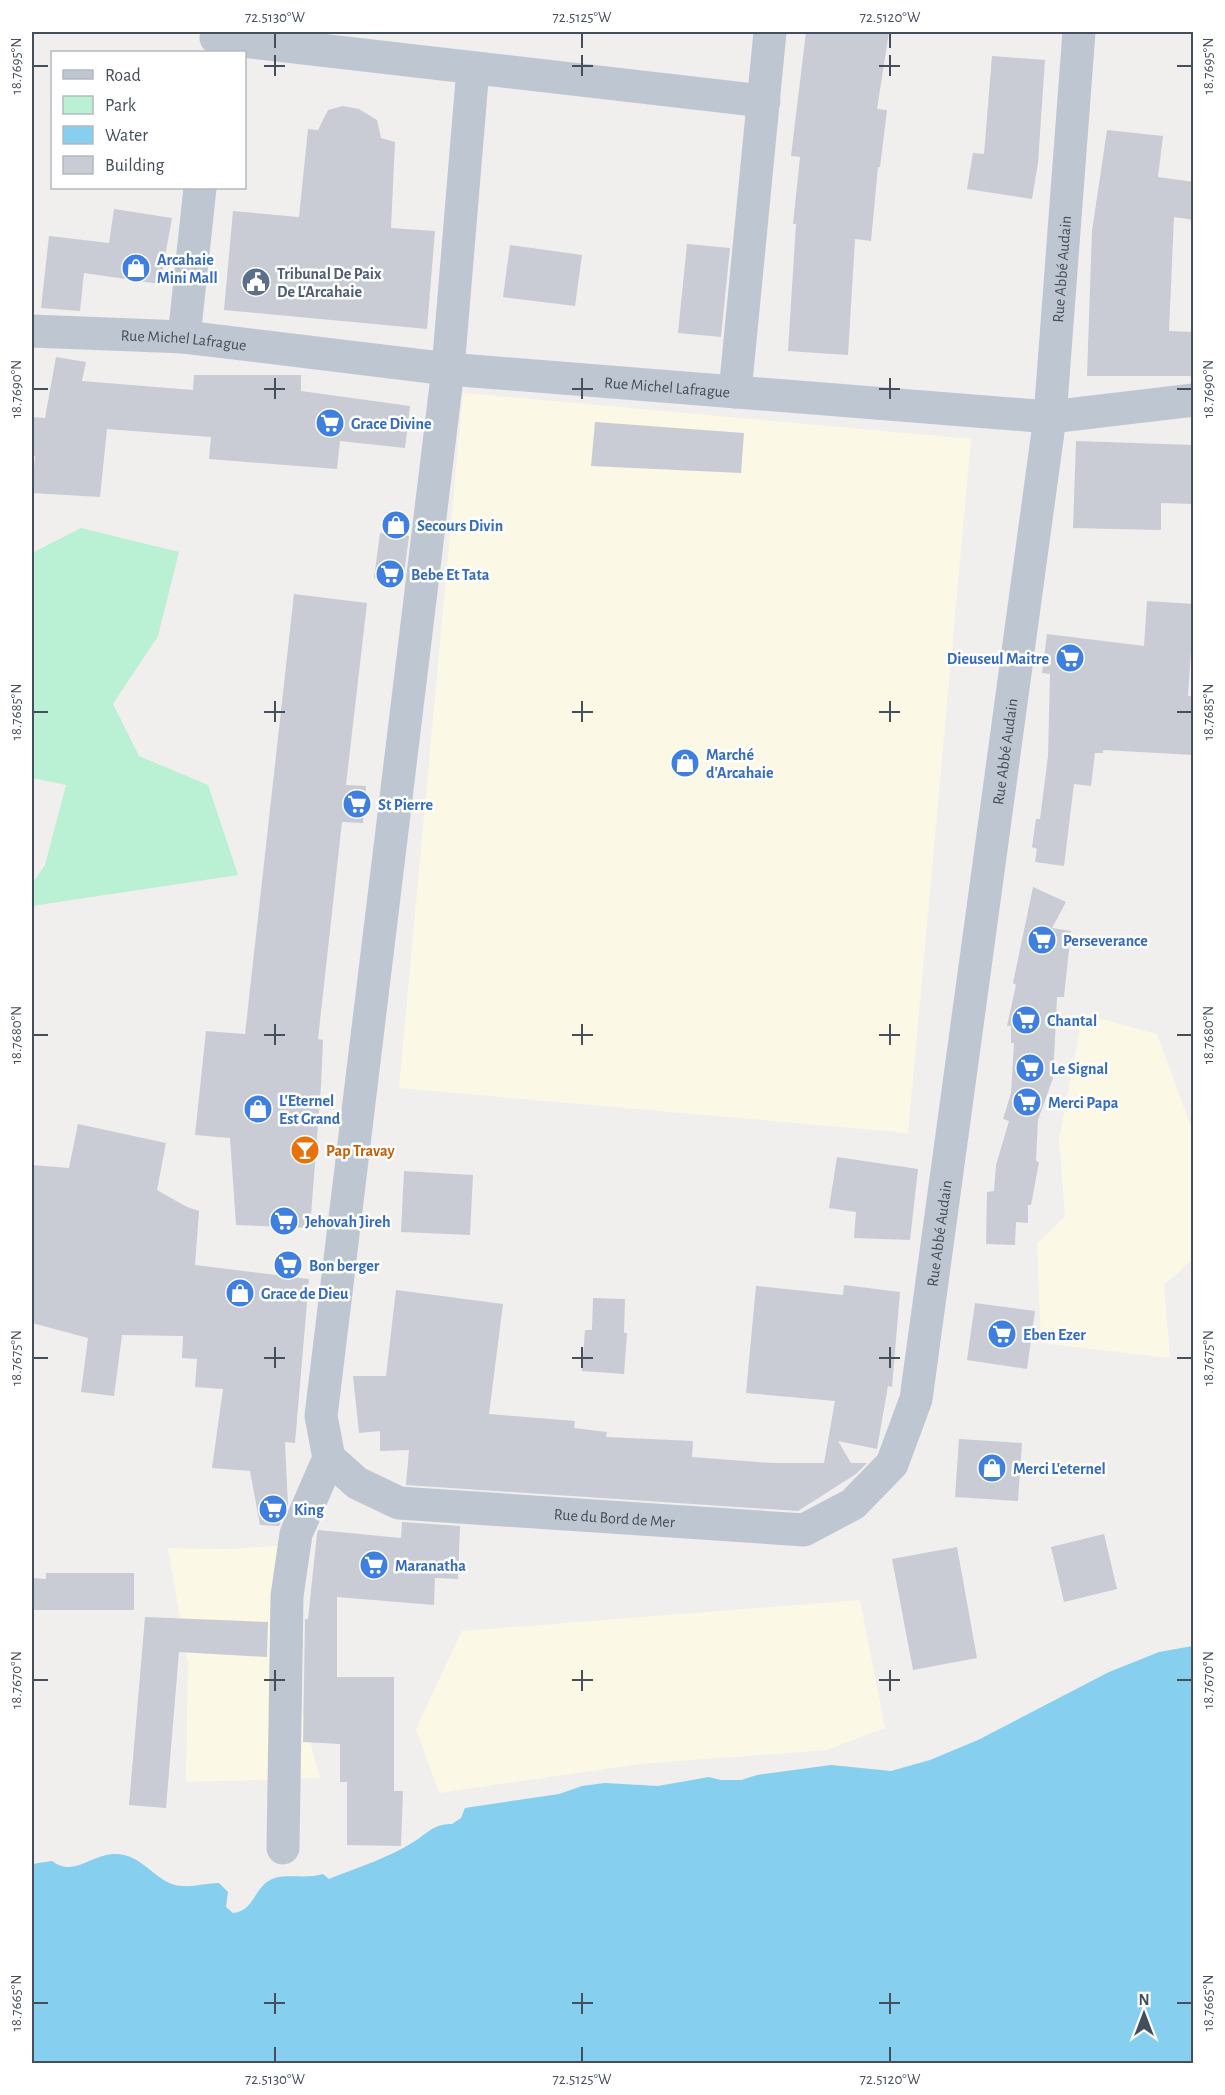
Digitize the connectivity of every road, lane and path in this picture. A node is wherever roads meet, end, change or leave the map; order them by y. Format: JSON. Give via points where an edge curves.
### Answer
{"nodes":[{"id":1,"x":770,"y":32,"type":"edge"},
{"id":2,"x":1079,"y":32,"type":"edge"},
{"id":3,"x":215,"y":40,"type":"edge"},
{"id":4,"x":473,"y":68,"type":"junction"},
{"id":5,"x":764,"y":102,"type":"junction"},
{"id":6,"x":200,"y":189,"type":"edge"},
{"id":7,"x":32,"y":331,"type":"edge"},
{"id":8,"x":184,"y":337,"type":"junction"},
{"id":9,"x":448,"y":369,"type":"junction"},
{"id":10,"x":735,"y":392,"type":"junction"},
{"id":11,"x":1194,"y":400,"type":"edge"},
{"id":12,"x":1050,"y":417,"type":"junction"},
{"id":13,"x":329,"y":1458,"type":"junction"},
{"id":14,"x":892,"y":1464,"type":"joint"},
{"id":15,"x":283,"y":1848,"type":"dead end"}],
"edges":[{"from":1,"to":5,"type":"street"},
{"from":2,"to":12,"type":"street","name":"Rue Abbé Audain"},
{"from":3,"to":4,"type":"street"},
{"from":4,"to":5,"type":"street"},
{"from":4,"to":9,"type":"street"},
{"from":5,"to":10,"type":"street"},
{"from":6,"to":8,"type":"street"},
{"from":7,"to":8,"type":"street","name":"Rue Michel Lafrague"},
{"from":8,"to":9,"type":"street","name":"Rue Michel Lafrague"},
{"from":9,"to":10,"type":"street","name":"Rue Michel Lafrague"},
{"from":9,"to":13,"type":"street","via":[[321,1416]]},
{"from":10,"to":12,"type":"street","name":"Rue Michel Lafrague"},
{"from":11,"to":12,"type":"street","name":"Rue Michel Lafrague"},
{"from":12,"to":14,"type":"street","name":"Rue Abbé Audain","via":[[916,1399]]},
{"from":13,"to":14,"type":"street","name":"Rue du Bord de Mer","via":[[357,1484],[399,1503],[804,1530],[853,1504]]},
{"from":13,"to":15,"type":"street","via":[[296,1534],[287,1596]]}]}
